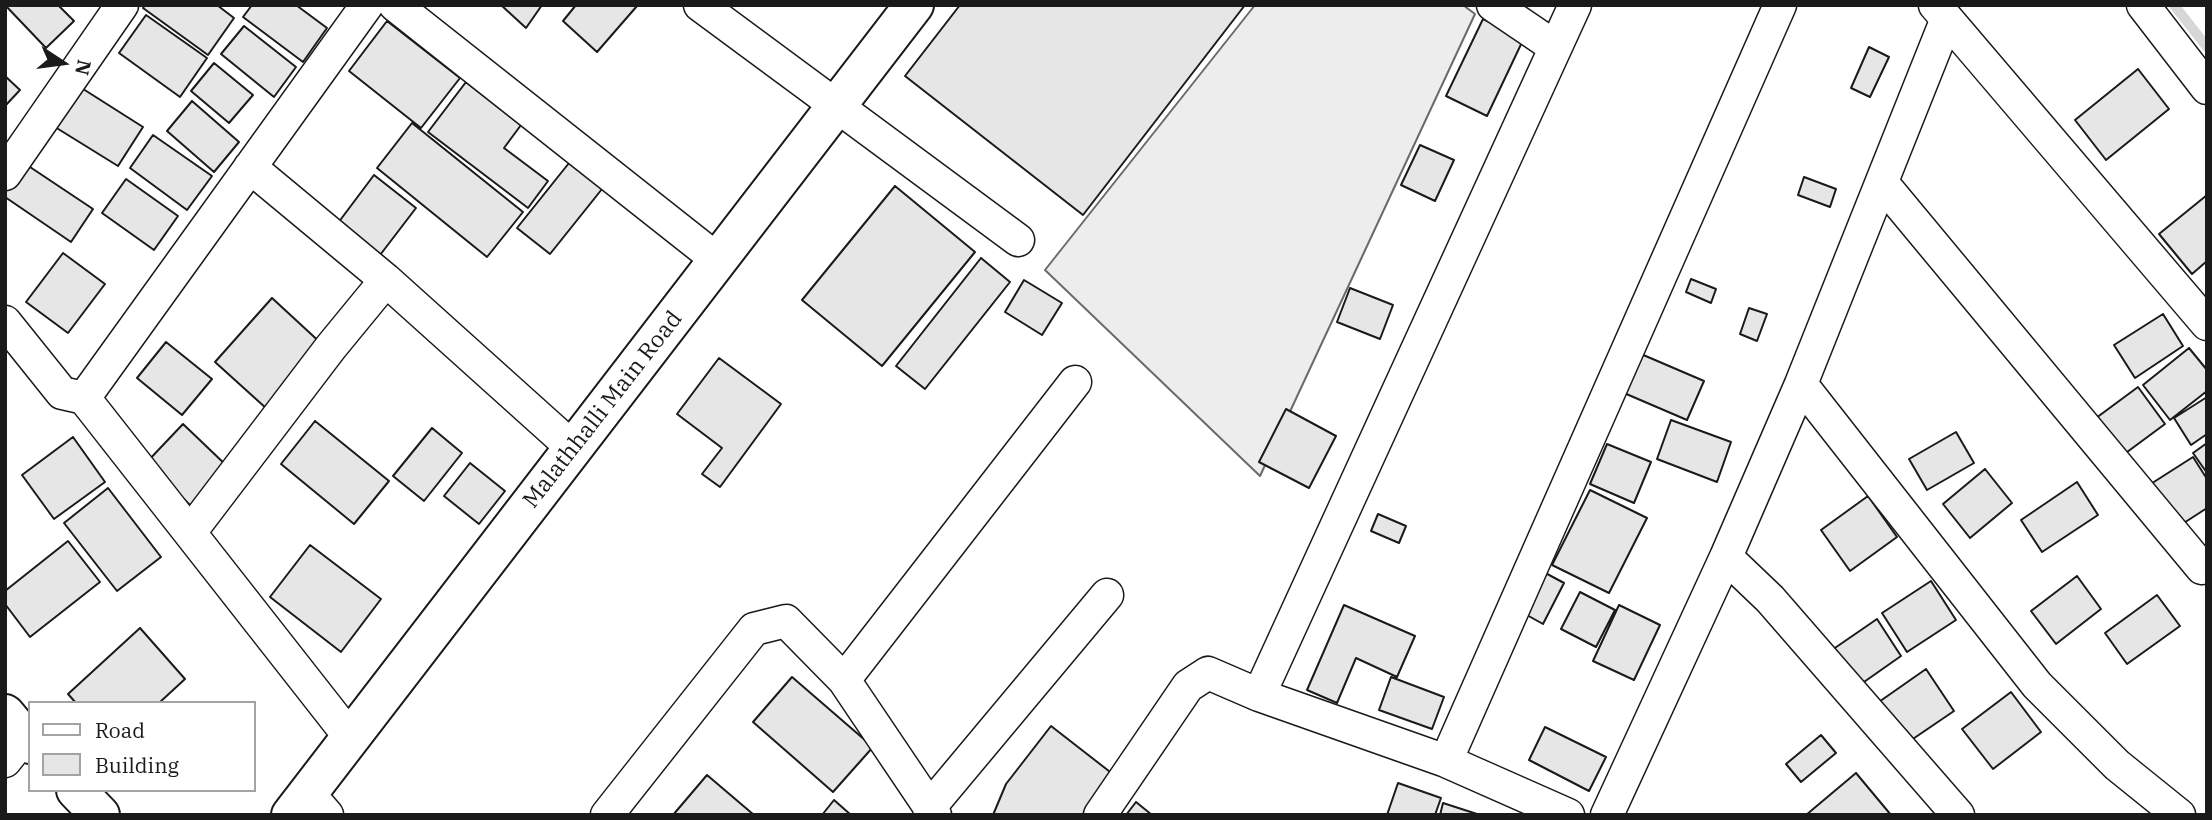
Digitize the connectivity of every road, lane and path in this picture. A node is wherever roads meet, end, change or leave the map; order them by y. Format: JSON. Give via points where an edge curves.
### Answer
{"nodes":[{"id":1,"x":122,"y":5,"type":"edge"},
{"id":2,"x":367,"y":5,"type":"edge"},
{"id":3,"x":395,"y":5,"type":"edge"},
{"id":4,"x":700,"y":5,"type":"edge"},
{"id":5,"x":914,"y":5,"type":"edge"},
{"id":6,"x":1493,"y":5,"type":"edge"},
{"id":7,"x":1575,"y":5,"type":"edge"},
{"id":8,"x":1780,"y":5,"type":"edge"},
{"id":9,"x":2143,"y":5,"type":"edge"},
{"id":10,"x":1941,"y":13,"type":"edge"},
{"id":11,"x":1555,"y":47,"type":"junction"},
{"id":12,"x":2207,"y":88,"type":"edge"},
{"id":13,"x":837,"y":107,"type":"junction"},
{"id":14,"x":250,"y":167,"type":"junction"},
{"id":15,"x":5,"y":174,"type":"edge"},
{"id":16,"x":1883,"y":184,"type":"junction"},
{"id":17,"x":1017,"y":240,"type":"dead end"},
{"id":18,"x":719,"y":261,"type":"junction"},
{"id":19,"x":386,"y":280,"type":"junction"},
{"id":20,"x":5,"y":322,"type":"edge"},
{"id":21,"x":2207,"y":324,"type":"edge"},
{"id":22,"x":1075,"y":382,"type":"dead end"},
{"id":23,"x":1801,"y":383,"type":"junction"},
{"id":24,"x":84,"y":398,"type":"junction"},
{"id":25,"x":574,"y":449,"type":"junction"},
{"id":26,"x":191,"y":531,"type":"junction"},
{"id":27,"x":1726,"y":557,"type":"junction"},
{"id":28,"x":2202,"y":569,"type":"dead end"},
{"id":29,"x":1107,"y":595,"type":"dead end"},
{"id":30,"x":845,"y":680,"type":"junction"},
{"id":31,"x":1259,"y":695,"type":"junction"},
{"id":32,"x":349,"y":737,"type":"junction"},
{"id":33,"x":1446,"y":761,"type":"junction"},
{"id":34,"x":78,"y":792,"type":"edge"},
{"id":35,"x":309,"y":808,"type":"edge"},
{"id":36,"x":932,"y":812,"type":"edge"},
{"id":37,"x":100,"y":815,"type":"edge"},
{"id":38,"x":607,"y":815,"type":"edge"},
{"id":39,"x":1100,"y":815,"type":"edge"},
{"id":40,"x":1568,"y":815,"type":"edge"},
{"id":41,"x":1607,"y":815,"type":"edge"},
{"id":42,"x":1958,"y":815,"type":"edge"},
{"id":43,"x":2179,"y":815,"type":"edge"}],
"edges":[{"from":1,"to":15,"type":"street"},
{"from":2,"to":14,"type":"street"},
{"from":3,"to":18,"type":"street"},
{"from":4,"to":13,"type":"street"},
{"from":5,"to":13,"type":"main road","name":"Malathhalli Main Road"},
{"from":6,"to":11,"type":"street"},
{"from":7,"to":11,"type":"street"},
{"from":8,"to":33,"type":"street"},
{"from":9,"to":12,"type":"street"},
{"from":10,"to":16,"type":"street"},
{"from":10,"to":21,"type":"street"},
{"from":11,"to":31,"type":"street"},
{"from":13,"to":17,"type":"street"},
{"from":13,"to":18,"type":"main road","name":"Malathhalli Main Road"},
{"from":14,"to":19,"type":"street"},
{"from":14,"to":24,"type":"street"},
{"from":16,"to":23,"type":"street"},
{"from":16,"to":28,"type":"street"},
{"from":18,"to":25,"type":"main road","name":"Malathhalli Main Road"},
{"from":19,"to":25,"type":"street"},
{"from":19,"to":26,"type":"street"},
{"from":20,"to":24,"type":"street","via":[[62,393]]},
{"from":22,"to":30,"type":"street"},
{"from":23,"to":27,"type":"street"},
{"from":23,"to":43,"type":"street","via":[[2037,685],[2117,765]]},
{"from":24,"to":26,"type":"street"},
{"from":25,"to":32,"type":"main road","name":"Malathhalli Main Road"},
{"from":26,"to":32,"type":"street"},
{"from":27,"to":41,"type":"street"},
{"from":27,"to":42,"type":"street","via":[[1770,599]]},
{"from":29,"to":36,"type":"street"},
{"from":30,"to":36,"type":"street"},
{"from":30,"to":38,"type":"street","via":[[786,621],[754,629]]},
{"from":31,"to":33,"type":"street"},
{"from":31,"to":39,"type":"street","via":[[1208,673],[1188,686]]},
{"from":32,"to":35,"type":"main road","name":"Malathhalli Main Road"},
{"from":33,"to":40,"type":"street"},
{"from":34,"to":37,"type":"main road"}]}
